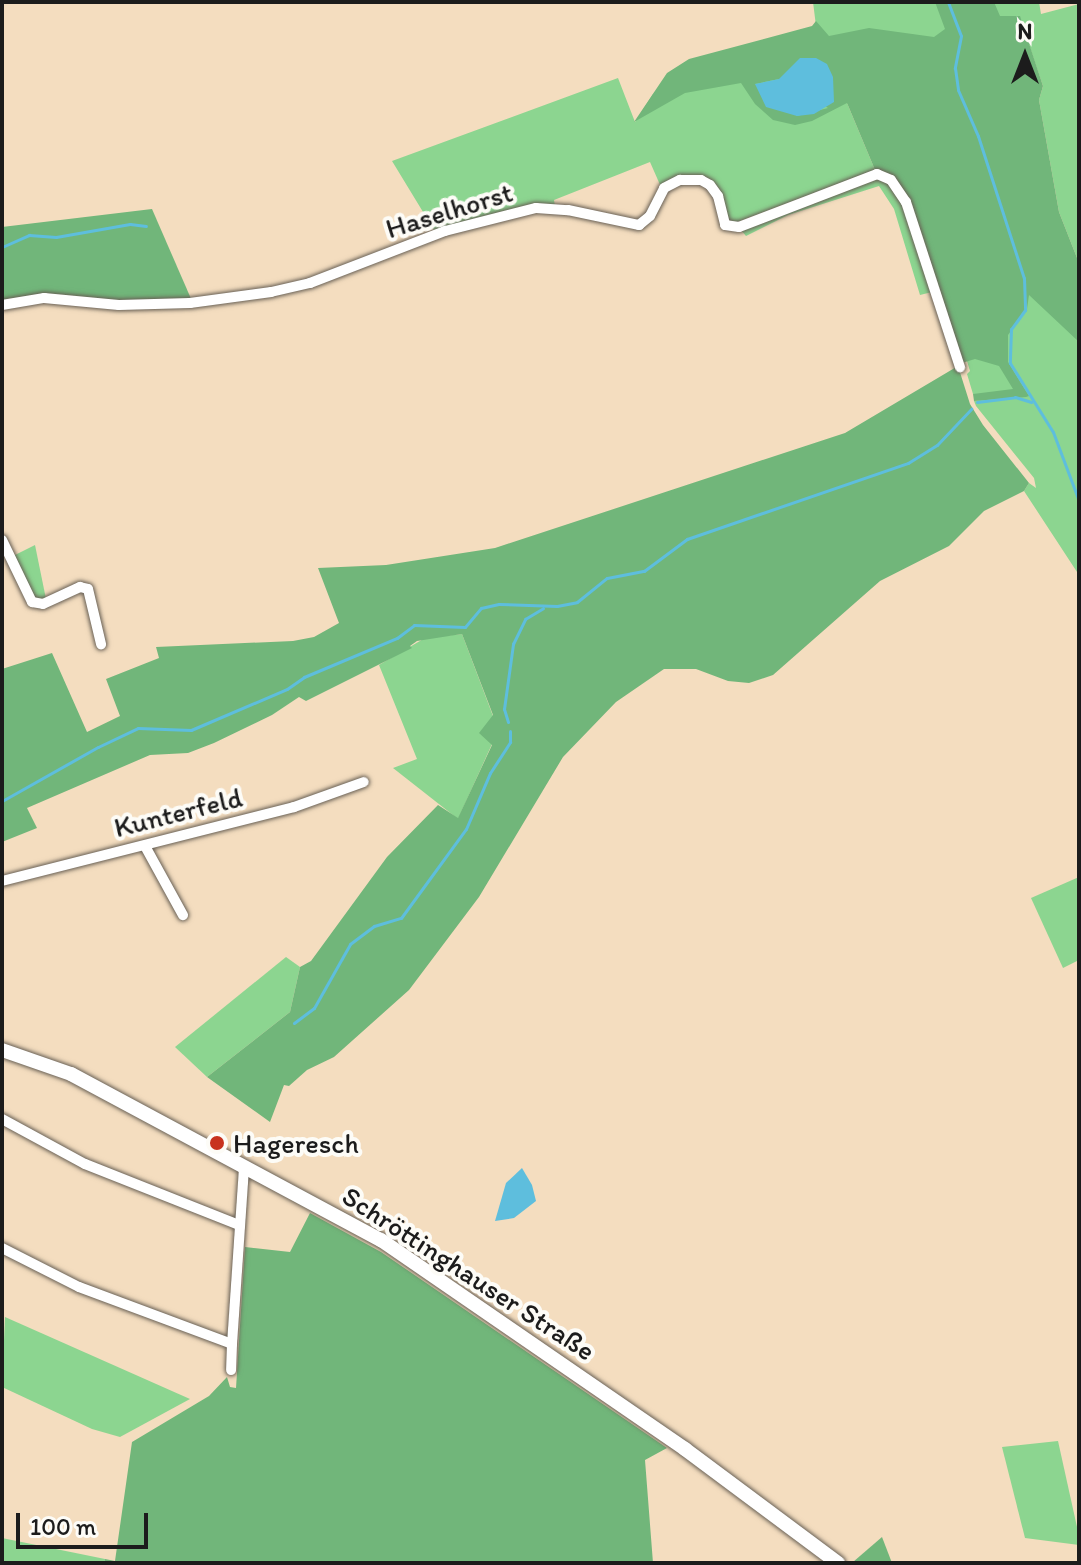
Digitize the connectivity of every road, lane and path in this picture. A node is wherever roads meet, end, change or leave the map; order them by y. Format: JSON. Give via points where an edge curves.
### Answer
{"nodes":[{"id":1,"x":2,"y":305,"type":"edge"},
{"id":2,"x":960,"y":367,"type":"dead end"},
{"id":3,"x":2,"y":540,"type":"edge"},
{"id":4,"x":101,"y":644,"type":"dead end"},
{"id":5,"x":364,"y":782,"type":"dead end"},
{"id":6,"x":145,"y":846,"type":"junction"},
{"id":7,"x":2,"y":881,"type":"edge"},
{"id":8,"x":183,"y":915,"type":"dead end"},
{"id":9,"x":2,"y":1050,"type":"edge"},
{"id":10,"x":2,"y":1119,"type":"edge"},
{"id":11,"x":244,"y":1166,"type":"junction"},
{"id":12,"x":239,"y":1225,"type":"junction"},
{"id":13,"x":2,"y":1248,"type":"edge"},
{"id":14,"x":232,"y":1344,"type":"junction"},
{"id":15,"x":231,"y":1370,"type":"dead end"},
{"id":16,"x":838,"y":1563,"type":"edge"}],
"edges":[{"from":1,"to":2,"type":"street","name":"Haselhorst","via":[[44,298],[119,305],[190,303],[271,292],[310,283],[445,231],[536,208],[639,225],[650,216],[664,188],[680,180],[710,185],[725,225],[739,227],[877,174],[891,180],[906,202]]},
{"from":3,"to":4,"type":"street","via":[[32,602],[43,604],[80,587],[88,589]]},
{"from":5,"to":6,"type":"street","name":"Kunterfeld","via":[[294,807]]},
{"from":6,"to":7,"type":"street","name":"Kunterfeld"},
{"from":6,"to":8,"type":"street"},
{"from":9,"to":11,"type":"main road","name":"Schröttinghauser Straße","via":[[71,1074]]},
{"from":10,"to":12,"type":"street","via":[[85,1164]]},
{"from":11,"to":12,"type":"street"},
{"from":11,"to":16,"type":"main road","name":"Schröttinghauser Straße","via":[[394,1249],[697,1457]]},
{"from":12,"to":14,"type":"street"},
{"from":13,"to":14,"type":"street","via":[[79,1287]]},
{"from":14,"to":15,"type":"street"}]}
